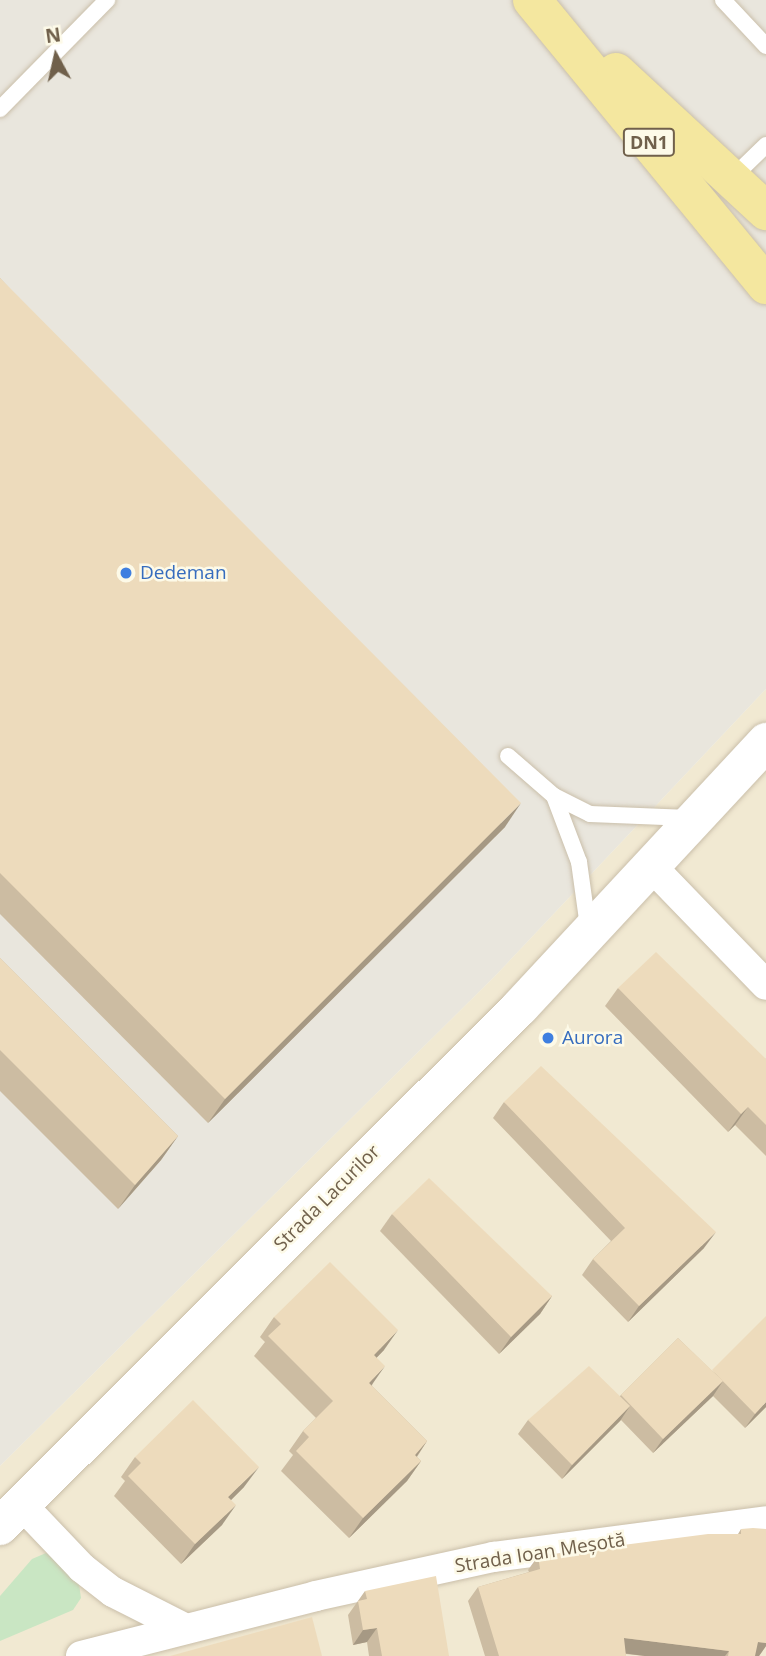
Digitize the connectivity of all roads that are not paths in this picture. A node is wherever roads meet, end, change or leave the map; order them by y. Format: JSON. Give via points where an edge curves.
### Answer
{"nodes":[{"id":1,"x":107,"y":0,"type":"edge"},
{"id":2,"x":534,"y":0,"type":"edge"},
{"id":3,"x":723,"y":0,"type":"edge"},
{"id":4,"x":766,"y":46,"type":"edge"},
{"id":5,"x":0,"y":109,"type":"edge"},
{"id":6,"x":766,"y":145,"type":"edge"},
{"id":7,"x":733,"y":177,"type":"junction"},
{"id":8,"x":766,"y":211,"type":"edge"},
{"id":9,"x":766,"y":285,"type":"edge"},
{"id":10,"x":766,"y":742,"type":"edge"},
{"id":11,"x":508,"y":756,"type":"dead end"},
{"id":12,"x":554,"y":796,"type":"junction"},
{"id":13,"x":696,"y":817,"type":"junction"},
{"id":14,"x":651,"y":866,"type":"junction"},
{"id":15,"x":589,"y":932,"type":"junction"},
{"id":16,"x":766,"y":985,"type":"edge"},
{"id":17,"x":11,"y":1516,"type":"edge"},
{"id":18,"x":766,"y":1521,"type":"edge"},
{"id":19,"x":184,"y":1628,"type":"junction"},
{"id":20,"x":80,"y":1656,"type":"edge"}],
"edges":[{"from":1,"to":5,"type":"lane"},
{"from":2,"to":7,"type":"main road","number":"DN1"},
{"from":2,"to":9,"type":"main road","number":"DN1"},
{"from":3,"to":4,"type":"lane"},
{"from":6,"to":7,"type":"lane"},
{"from":7,"to":8,"type":"main road","number":"DN1"},
{"from":10,"to":13,"type":"street","name":"Strada Lacurilor"},
{"from":11,"to":12,"type":"lane"},
{"from":12,"to":13,"type":"lane","via":[[603,817]]},
{"from":12,"to":15,"type":"lane","via":[[579,862]]},
{"from":13,"to":14,"type":"street","name":"Strada Lacurilor"},
{"from":14,"to":15,"type":"street","name":"Strada Lacurilor"},
{"from":14,"to":16,"type":"street"},
{"from":15,"to":17,"type":"street","name":"Strada Lacurilor"},
{"from":17,"to":19,"type":"street","via":[[113,1592]]},
{"from":18,"to":19,"type":"street","name":"Strada Ioan Meșotă","via":[[494,1557]]},
{"from":19,"to":20,"type":"street"}]}
